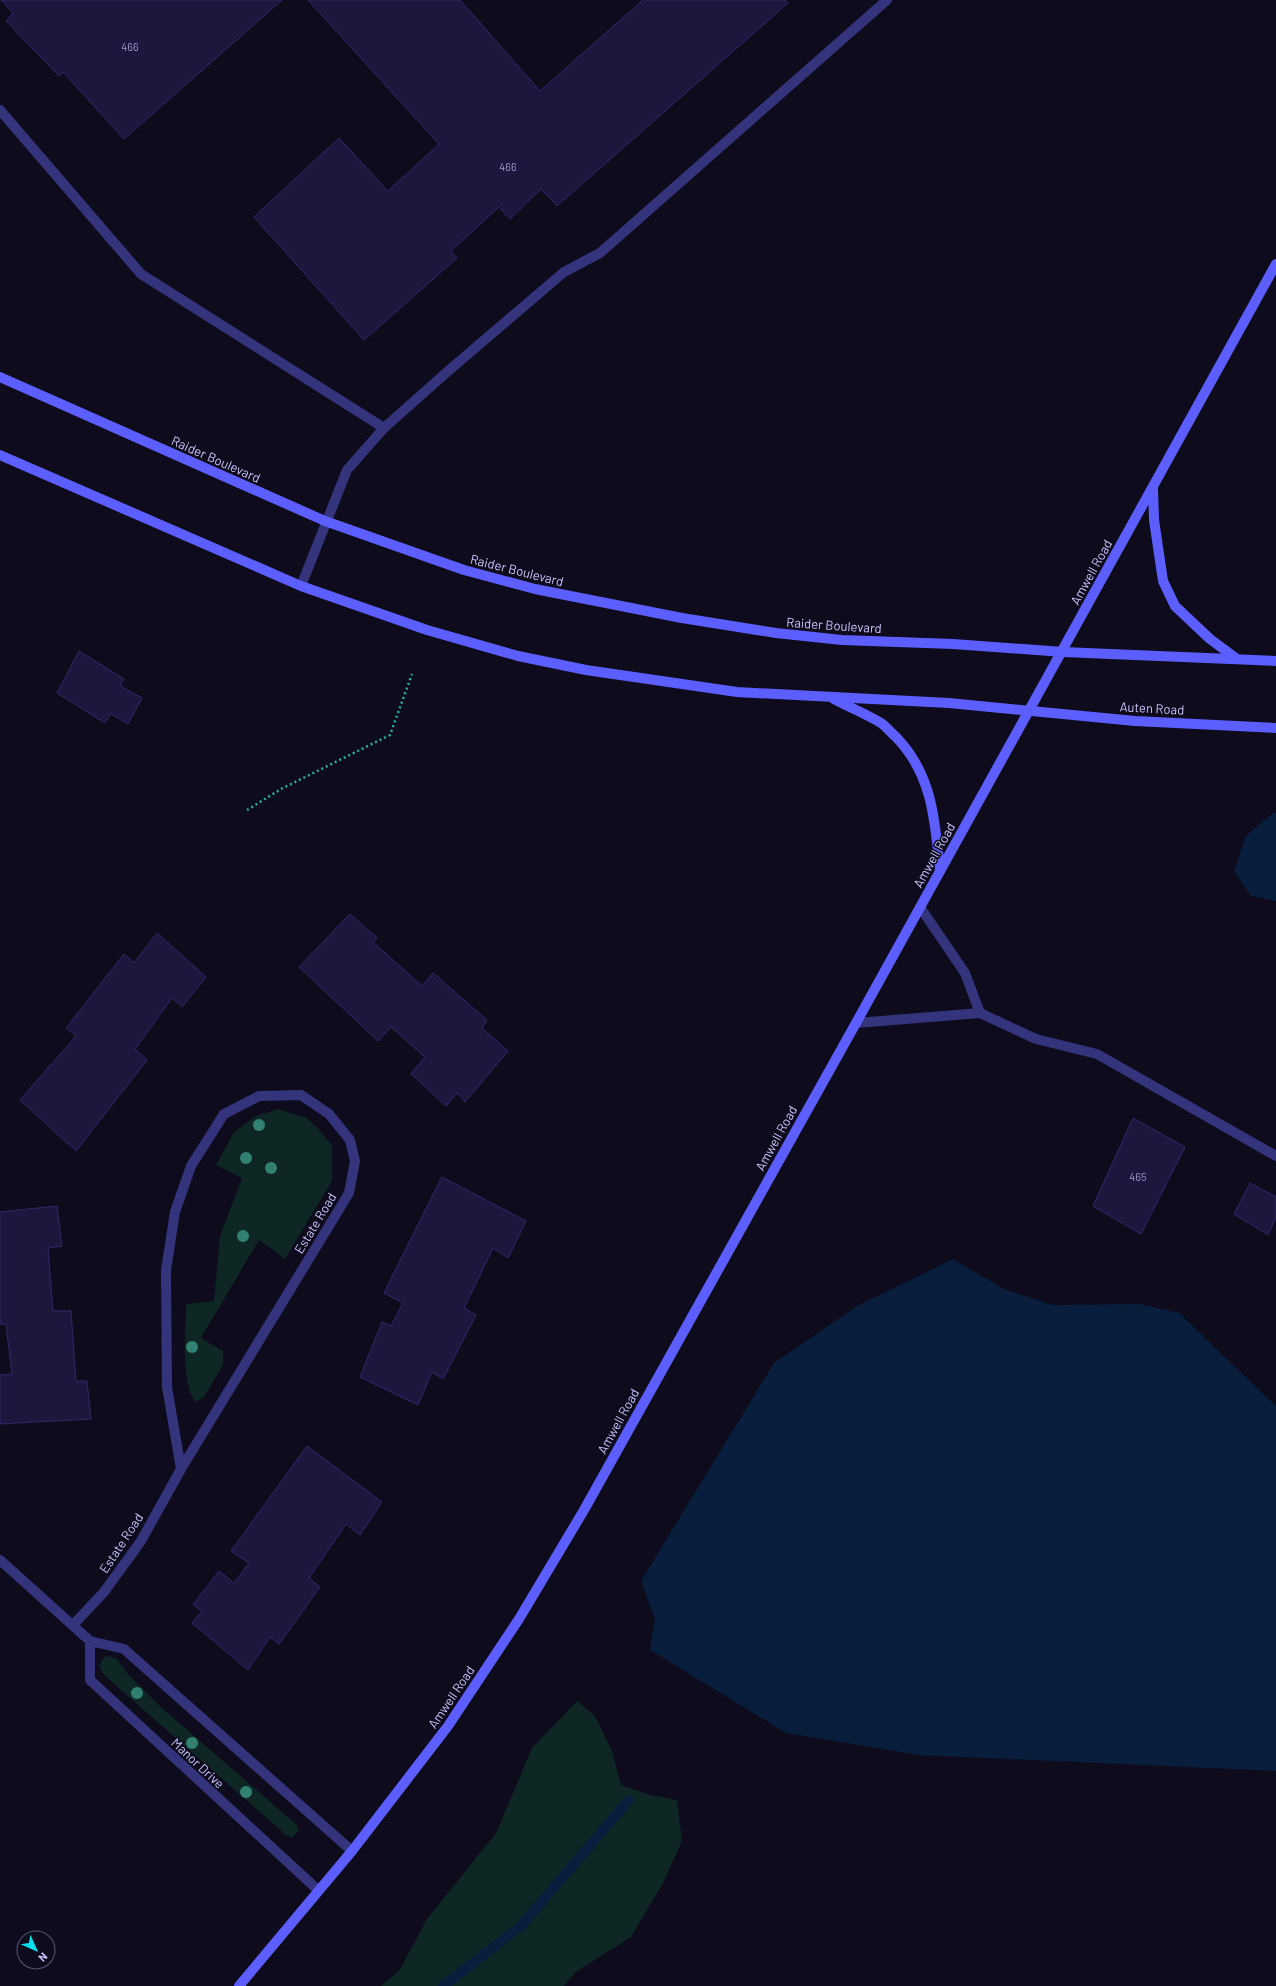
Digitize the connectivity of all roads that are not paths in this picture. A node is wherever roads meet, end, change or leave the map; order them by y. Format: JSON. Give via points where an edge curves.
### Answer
{"nodes":[{"id":1,"x":887,"y":0,"type":"edge"},
{"id":2,"x":0,"y":110,"type":"edge"},
{"id":3,"x":1276,"y":264,"type":"edge"},
{"id":4,"x":0,"y":377,"type":"edge"},
{"id":5,"x":384,"y":428,"type":"junction"},
{"id":6,"x":0,"y":455,"type":"edge"},
{"id":7,"x":1153,"y":488,"type":"junction"},
{"id":8,"x":325,"y":521,"type":"junction"},
{"id":9,"x":301,"y":586,"type":"junction"},
{"id":10,"x":1062,"y":652,"type":"junction"},
{"id":11,"x":1237,"y":659,"type":"junction"},
{"id":12,"x":1276,"y":661,"type":"edge"},
{"id":13,"x":830,"y":698,"type":"junction"},
{"id":14,"x":1027,"y":711,"type":"junction"},
{"id":15,"x":1276,"y":728,"type":"edge"},
{"id":16,"x":940,"y":871,"type":"junction"},
{"id":17,"x":920,"y":907,"type":"junction"},
{"id":18,"x":980,"y":1013,"type":"junction"},
{"id":19,"x":856,"y":1023,"type":"junction"},
{"id":20,"x":1276,"y":1156,"type":"edge"},
{"id":21,"x":181,"y":1469,"type":"junction"},
{"id":22,"x":0,"y":1560,"type":"edge"},
{"id":23,"x":72,"y":1625,"type":"junction"},
{"id":24,"x":90,"y":1641,"type":"junction"},
{"id":25,"x":352,"y":1851,"type":"junction"},
{"id":26,"x":318,"y":1890,"type":"junction"},
{"id":27,"x":239,"y":1986,"type":"edge"}],
"edges":[{"from":1,"to":5,"type":"lane","via":[[600,253],[564,272]]},
{"from":2,"to":5,"type":"lane","via":[[141,274]]},
{"from":3,"to":7,"type":"street","name":"Amwell Road"},
{"from":4,"to":8,"type":"street","name":"Raider Boulevard"},
{"from":5,"to":8,"type":"lane","via":[[347,470]]},
{"from":6,"to":9,"type":"street"},
{"from":7,"to":10,"type":"street","name":"Amwell Road"},
{"from":7,"to":11,"type":"street","via":[[1154,520],[1163,581],[1176,606],[1210,639]]},
{"from":8,"to":9,"type":"lane"},
{"from":8,"to":10,"type":"street","name":"Raider Boulevard","via":[[464,570],[535,589],[682,618],[776,633],[842,640],[953,644]]},
{"from":9,"to":13,"type":"street","via":[[427,630],[518,656],[586,670],[737,692]]},
{"from":10,"to":11,"type":"street"},
{"from":10,"to":14,"type":"street","name":"Amwell Road"},
{"from":11,"to":12,"type":"street"},
{"from":13,"to":14,"type":"street","via":[[949,703]]},
{"from":13,"to":16,"type":"street","via":[[882,723],[917,763],[925,781],[934,815]]},
{"from":14,"to":15,"type":"street","name":"Auten Road","via":[[1135,721]]},
{"from":14,"to":16,"type":"street","name":"Amwell Road"},
{"from":16,"to":17,"type":"street","name":"Amwell Road"},
{"from":17,"to":18,"type":"lane","via":[[966,973]]},
{"from":17,"to":19,"type":"street","name":"Amwell Road"},
{"from":18,"to":19,"type":"lane"},
{"from":18,"to":20,"type":"lane","via":[[1036,1039],[1097,1054]]},
{"from":19,"to":25,"type":"street","name":"Amwell Road","via":[[584,1510],[520,1619],[448,1726]]},
{"from":21,"to":21,"type":"lane","name":"Estate Road","via":[[349,1193],[355,1161],[350,1140],[329,1114],[301,1095],[259,1096],[224,1114],[191,1166],[175,1212],[166,1270],[167,1387]]},
{"from":21,"to":23,"type":"lane","name":"Estate Road","via":[[141,1541],[104,1592]]},
{"from":22,"to":23,"type":"lane"},
{"from":23,"to":24,"type":"lane"},
{"from":24,"to":25,"type":"lane","via":[[124,1649]]},
{"from":24,"to":26,"type":"lane","name":"Manor Drive","via":[[90,1680]]},
{"from":25,"to":26,"type":"street","name":"Amwell Road"},
{"from":26,"to":27,"type":"street","name":"Amwell Road"}]}
